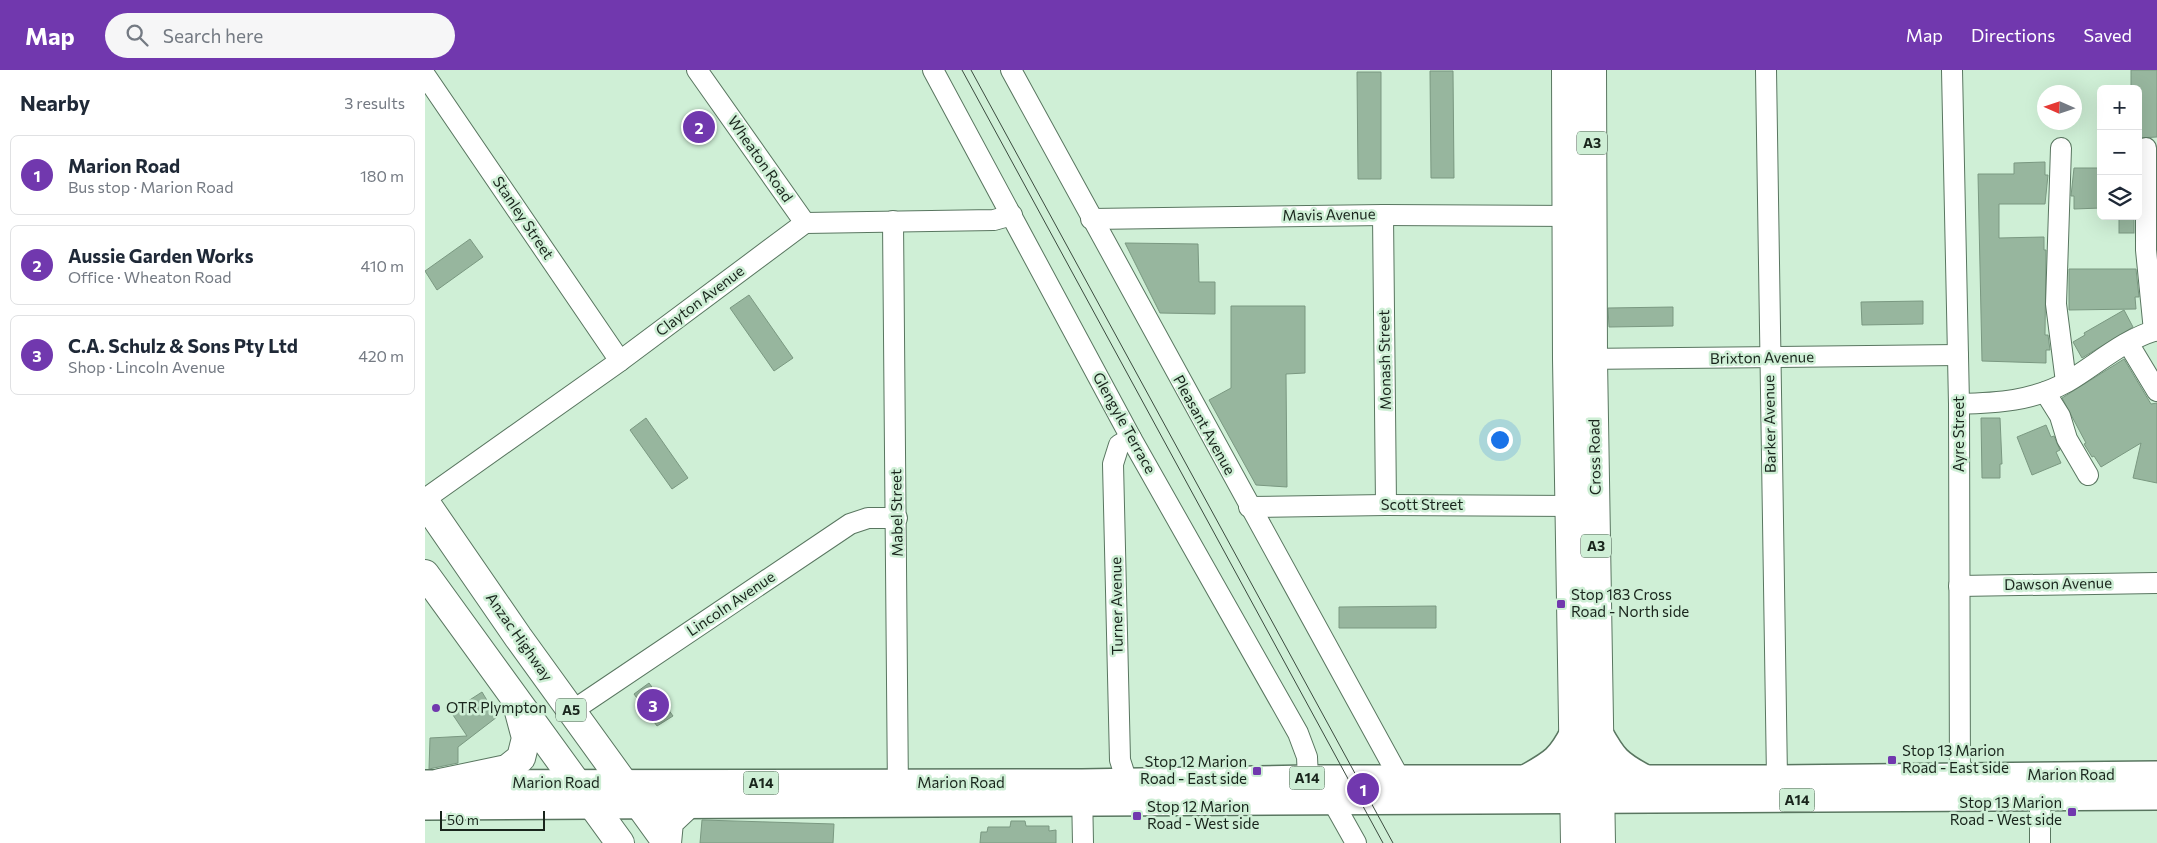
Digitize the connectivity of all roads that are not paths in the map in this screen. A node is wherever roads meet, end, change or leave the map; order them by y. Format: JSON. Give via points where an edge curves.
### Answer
{"nodes":[{"id":1,"x":697,"y":70,"type":"edge"},
{"id":2,"x":933,"y":70,"type":"edge"},
{"id":3,"x":1011,"y":70,"type":"edge"},
{"id":4,"x":1566,"y":70,"type":"edge"},
{"id":5,"x":1592,"y":70,"type":"edge"},
{"id":6,"x":1597,"y":70,"type":"edge"},
{"id":7,"x":1766,"y":70,"type":"edge"},
{"id":8,"x":1952,"y":70,"type":"edge"},
{"id":9,"x":425,"y":75,"type":"edge"},
{"id":10,"x":2061,"y":148,"type":"dead end"},
{"id":11,"x":2146,"y":148,"type":"dead end"},
{"id":12,"x":1012,"y":215,"type":"junction"},
{"id":13,"x":1383,"y":215,"type":"junction"},
{"id":14,"x":1580,"y":216,"type":"junction"},
{"id":15,"x":1091,"y":219,"type":"junction"},
{"id":16,"x":893,"y":221,"type":"junction"},
{"id":17,"x":805,"y":223,"type":"junction"},
{"id":18,"x":2156,"y":330,"type":"edge"},
{"id":19,"x":2128,"y":343,"type":"junction"},
{"id":20,"x":1958,"y":355,"type":"junction"},
{"id":21,"x":1769,"y":358,"type":"junction"},
{"id":22,"x":1580,"y":359,"type":"junction"},
{"id":23,"x":620,"y":361,"type":"junction"},
{"id":24,"x":2066,"y":382,"type":"junction"},
{"id":25,"x":2157,"y":391,"type":"edge"},
{"id":26,"x":2045,"y":392,"type":"junction"},
{"id":27,"x":1959,"y":404,"type":"junction"},
{"id":28,"x":1131,"y":438,"type":"junction"},
{"id":29,"x":2087,"y":475,"type":"dead end"},
{"id":30,"x":425,"y":501,"type":"edge"},
{"id":31,"x":1386,"y":505,"type":"junction"},
{"id":32,"x":1569,"y":506,"type":"junction"},
{"id":33,"x":1596,"y":506,"type":"junction"},
{"id":34,"x":1249,"y":507,"type":"junction"},
{"id":35,"x":897,"y":518,"type":"junction"},
{"id":36,"x":444,"y":532,"type":"junction"},
{"id":37,"x":426,"y":575,"type":"edge"},
{"id":38,"x":2157,"y":583,"type":"edge"},
{"id":39,"x":1959,"y":586,"type":"junction"},
{"id":40,"x":515,"y":698,"type":"junction"},
{"id":41,"x":572,"y":711,"type":"junction"},
{"id":42,"x":1573,"y":732,"type":"junction"},
{"id":43,"x":1600,"y":733,"type":"junction"},
{"id":44,"x":1123,"y":771,"type":"junction"},
{"id":45,"x":2157,"y":774,"type":"edge"},
{"id":46,"x":1644,"y":777,"type":"junction"},
{"id":47,"x":1308,"y":778,"type":"junction"},
{"id":48,"x":1525,"y":778,"type":"junction"},
{"id":49,"x":1777,"y":778,"type":"junction"},
{"id":50,"x":1400,"y":779,"type":"junction"},
{"id":51,"x":433,"y":783,"type":"edge"},
{"id":52,"x":576,"y":783,"type":"junction"},
{"id":53,"x":624,"y":783,"type":"junction"},
{"id":54,"x":1960,"y":787,"type":"junction"},
{"id":55,"x":2040,"y":787,"type":"junction"},
{"id":56,"x":1587,"y":789,"type":"junction"},
{"id":57,"x":898,"y":794,"type":"junction"},
{"id":58,"x":1083,"y":794,"type":"junction"},
{"id":59,"x":2157,"y":797,"type":"edge"},
{"id":60,"x":1534,"y":801,"type":"junction"},
{"id":61,"x":1635,"y":801,"type":"junction"},
{"id":62,"x":1333,"y":802,"type":"junction"},
{"id":63,"x":593,"y":806,"type":"junction"},
{"id":64,"x":640,"y":806,"type":"junction"},
{"id":65,"x":687,"y":806,"type":"junction"},
{"id":66,"x":425,"y":807,"type":"edge"},
{"id":67,"x":620,"y":843,"type":"edge"},
{"id":68,"x":667,"y":843,"type":"edge"},
{"id":69,"x":1083,"y":843,"type":"edge"},
{"id":70,"x":1356,"y":843,"type":"edge"},
{"id":71,"x":1575,"y":843,"type":"edge"},
{"id":72,"x":1601,"y":843,"type":"edge"},
{"id":73,"x":2040,"y":843,"type":"edge"}],
"edges":[{"from":1,"to":17,"type":"street","name":"Wheaton Road"},
{"from":2,"to":12,"type":"street","name":"Glengyle Terrace"},
{"from":3,"to":15,"type":"street","name":"Pleasant Avenue"},
{"from":4,"to":14,"type":"highway","name":"Cross Road","number":"A3"},
{"from":5,"to":6,"type":"street"},
{"from":5,"to":14,"type":"highway","name":"Cross Road","number":"A3"},
{"from":7,"to":21,"type":"street","name":"Barker Avenue"},
{"from":8,"to":20,"type":"street","name":"Ayre Street"},
{"from":9,"to":23,"type":"street","name":"Stanley Street"},
{"from":10,"to":24,"type":"street","via":[[2056,304]]},
{"from":11,"to":18,"type":"street","via":[[2146,250]]},
{"from":12,"to":16,"type":"street","via":[[994,220]]},
{"from":12,"to":28,"type":"street","name":"Glengyle Terrace"},
{"from":13,"to":14,"type":"street","name":"Mavis Avenue"},
{"from":13,"to":15,"type":"street","name":"Mavis Avenue"},
{"from":13,"to":31,"type":"street","name":"Monash Street"},
{"from":14,"to":22,"type":"highway","name":"Cross Road","number":"A3"},
{"from":15,"to":34,"type":"street","name":"Pleasant Avenue"},
{"from":16,"to":17,"type":"street"},
{"from":16,"to":35,"type":"street","name":"Mabel Street"},
{"from":17,"to":23,"type":"street","name":"Clayton Avenue"},
{"from":18,"to":19,"type":"street"},
{"from":19,"to":24,"type":"street"},
{"from":19,"to":25,"type":"street"},
{"from":20,"to":21,"type":"street","name":"Brixton Avenue"},
{"from":20,"to":27,"type":"street","name":"Ayre Street"},
{"from":21,"to":22,"type":"street","name":"Brixton Avenue"},
{"from":21,"to":49,"type":"street","name":"Barker Avenue"},
{"from":22,"to":32,"type":"highway","name":"Cross Road","number":"A3"},
{"from":22,"to":33,"type":"highway","name":"Cross Road","number":"A3"},
{"from":23,"to":30,"type":"street","name":"Clayton Avenue"},
{"from":24,"to":26,"type":"street"},
{"from":26,"to":27,"type":"street","via":[[2023,399]]},
{"from":26,"to":29,"type":"street","via":[[2060,416],[2067,439]]},
{"from":27,"to":39,"type":"street","name":"Ayre Street"},
{"from":28,"to":44,"type":"street","name":"Turner Avenue","via":[[1119,445],[1113,464]]},
{"from":28,"to":47,"type":"street","name":"Glengyle Terrace","via":[[1298,733],[1307,757]]},
{"from":30,"to":36,"type":"highway","name":"Anzac Highway","number":"A5"},
{"from":31,"to":32,"type":"street","name":"Scott Street"},
{"from":31,"to":34,"type":"street","name":"Scott Street"},
{"from":32,"to":33,"type":"street","name":"Scott Street"},
{"from":32,"to":42,"type":"highway","name":"Cross Road","number":"A3"},
{"from":33,"to":43,"type":"highway","name":"Cross Road","number":"A3"},
{"from":34,"to":50,"type":"street","name":"Pleasant Avenue"},
{"from":35,"to":41,"type":"street","name":"Lincoln Avenue","via":[[868,518],[850,524]]},
{"from":35,"to":57,"type":"street","name":"Mabel Street"},
{"from":36,"to":37,"type":"highway","via":[[455,556],[455,565],[445,576]]},
{"from":36,"to":41,"type":"highway","name":"Anzac Highway","number":"A5"},
{"from":37,"to":40,"type":"highway","number":"A5"},
{"from":38,"to":39,"type":"street","name":"Dawson Avenue"},
{"from":39,"to":54,"type":"street","name":"Ayre Street"},
{"from":40,"to":51,"type":"highway","via":[[526,738],[521,758],[507,769]]},
{"from":40,"to":52,"type":"highway","number":"A5"},
{"from":41,"to":53,"type":"highway","name":"Anzac Highway","number":"A5"},
{"from":42,"to":48,"type":"main road","via":[[1557,758]]},
{"from":42,"to":56,"type":"highway","name":"Cross Road","number":"A3"},
{"from":43,"to":46,"type":"main road","via":[[1614,757],[1624,767]]},
{"from":43,"to":56,"type":"highway","name":"Cross Road","number":"A3"},
{"from":44,"to":47,"type":"main road","name":"Marion Road","number":"A14"},
{"from":44,"to":58,"type":"main road","name":"Marion Road","number":"A14"},
{"from":45,"to":55,"type":"main road","name":"Marion Road","number":"A14"},
{"from":46,"to":49,"type":"main road","name":"Marion Road","number":"A14"},
{"from":46,"to":56,"type":"main road","name":"Marion Road","number":"A14"},
{"from":47,"to":50,"type":"main road","name":"Marion Road","number":"A14"},
{"from":48,"to":50,"type":"main road","name":"Marion Road","number":"A14"},
{"from":48,"to":56,"type":"main road","name":"Marion Road","number":"A14"},
{"from":49,"to":54,"type":"main road","name":"Marion Road","number":"A14"},
{"from":51,"to":52,"type":"main road","name":"Marion Road","number":"A14"},
{"from":52,"to":53,"type":"main road","name":"Marion Road","number":"A14"},
{"from":52,"to":63,"type":"highway","number":"A5"},
{"from":53,"to":57,"type":"main road","name":"Marion Road","number":"A14"},
{"from":53,"to":64,"type":"highway","name":"Anzac Highway","number":"A5"},
{"from":54,"to":55,"type":"main road","name":"Marion Road","number":"A14"},
{"from":54,"to":61,"type":"main road","name":"Marion Road","number":"A14"},
{"from":55,"to":59,"type":"main road","name":"Marion Road","number":"A14"},
{"from":55,"to":73,"type":"street"},
{"from":56,"to":60,"type":"main road","name":"Marion Road","number":"A14"},
{"from":56,"to":61,"type":"main road","name":"Marion Road","number":"A14"},
{"from":56,"to":71,"type":"highway","name":"Cross Road","number":"A3"},
{"from":56,"to":72,"type":"highway","name":"Cross Road","number":"A3"},
{"from":57,"to":58,"type":"main road","name":"Marion Road","number":"A14"},
{"from":57,"to":65,"type":"main road","name":"Marion Road","number":"A14"},
{"from":58,"to":62,"type":"main road","name":"Marion Road","number":"A14"},
{"from":58,"to":69,"type":"street"},
{"from":60,"to":62,"type":"main road","name":"Marion Road","number":"A14"},
{"from":60,"to":71,"type":"main road","via":[[1557,818]]},
{"from":61,"to":72,"type":"main road","via":[[1613,816]]},
{"from":62,"to":70,"type":"street"},
{"from":63,"to":64,"type":"main road","name":"Marion Road","number":"A14"},
{"from":63,"to":66,"type":"main road","name":"Marion Road","number":"A14"},
{"from":63,"to":67,"type":"highway","number":"A5"},
{"from":64,"to":65,"type":"main road","name":"Marion Road","number":"A14"},
{"from":64,"to":68,"type":"highway","name":"Anzac Highway","number":"A5"},
{"from":65,"to":68,"type":"highway","via":[[669,822]]}]}
